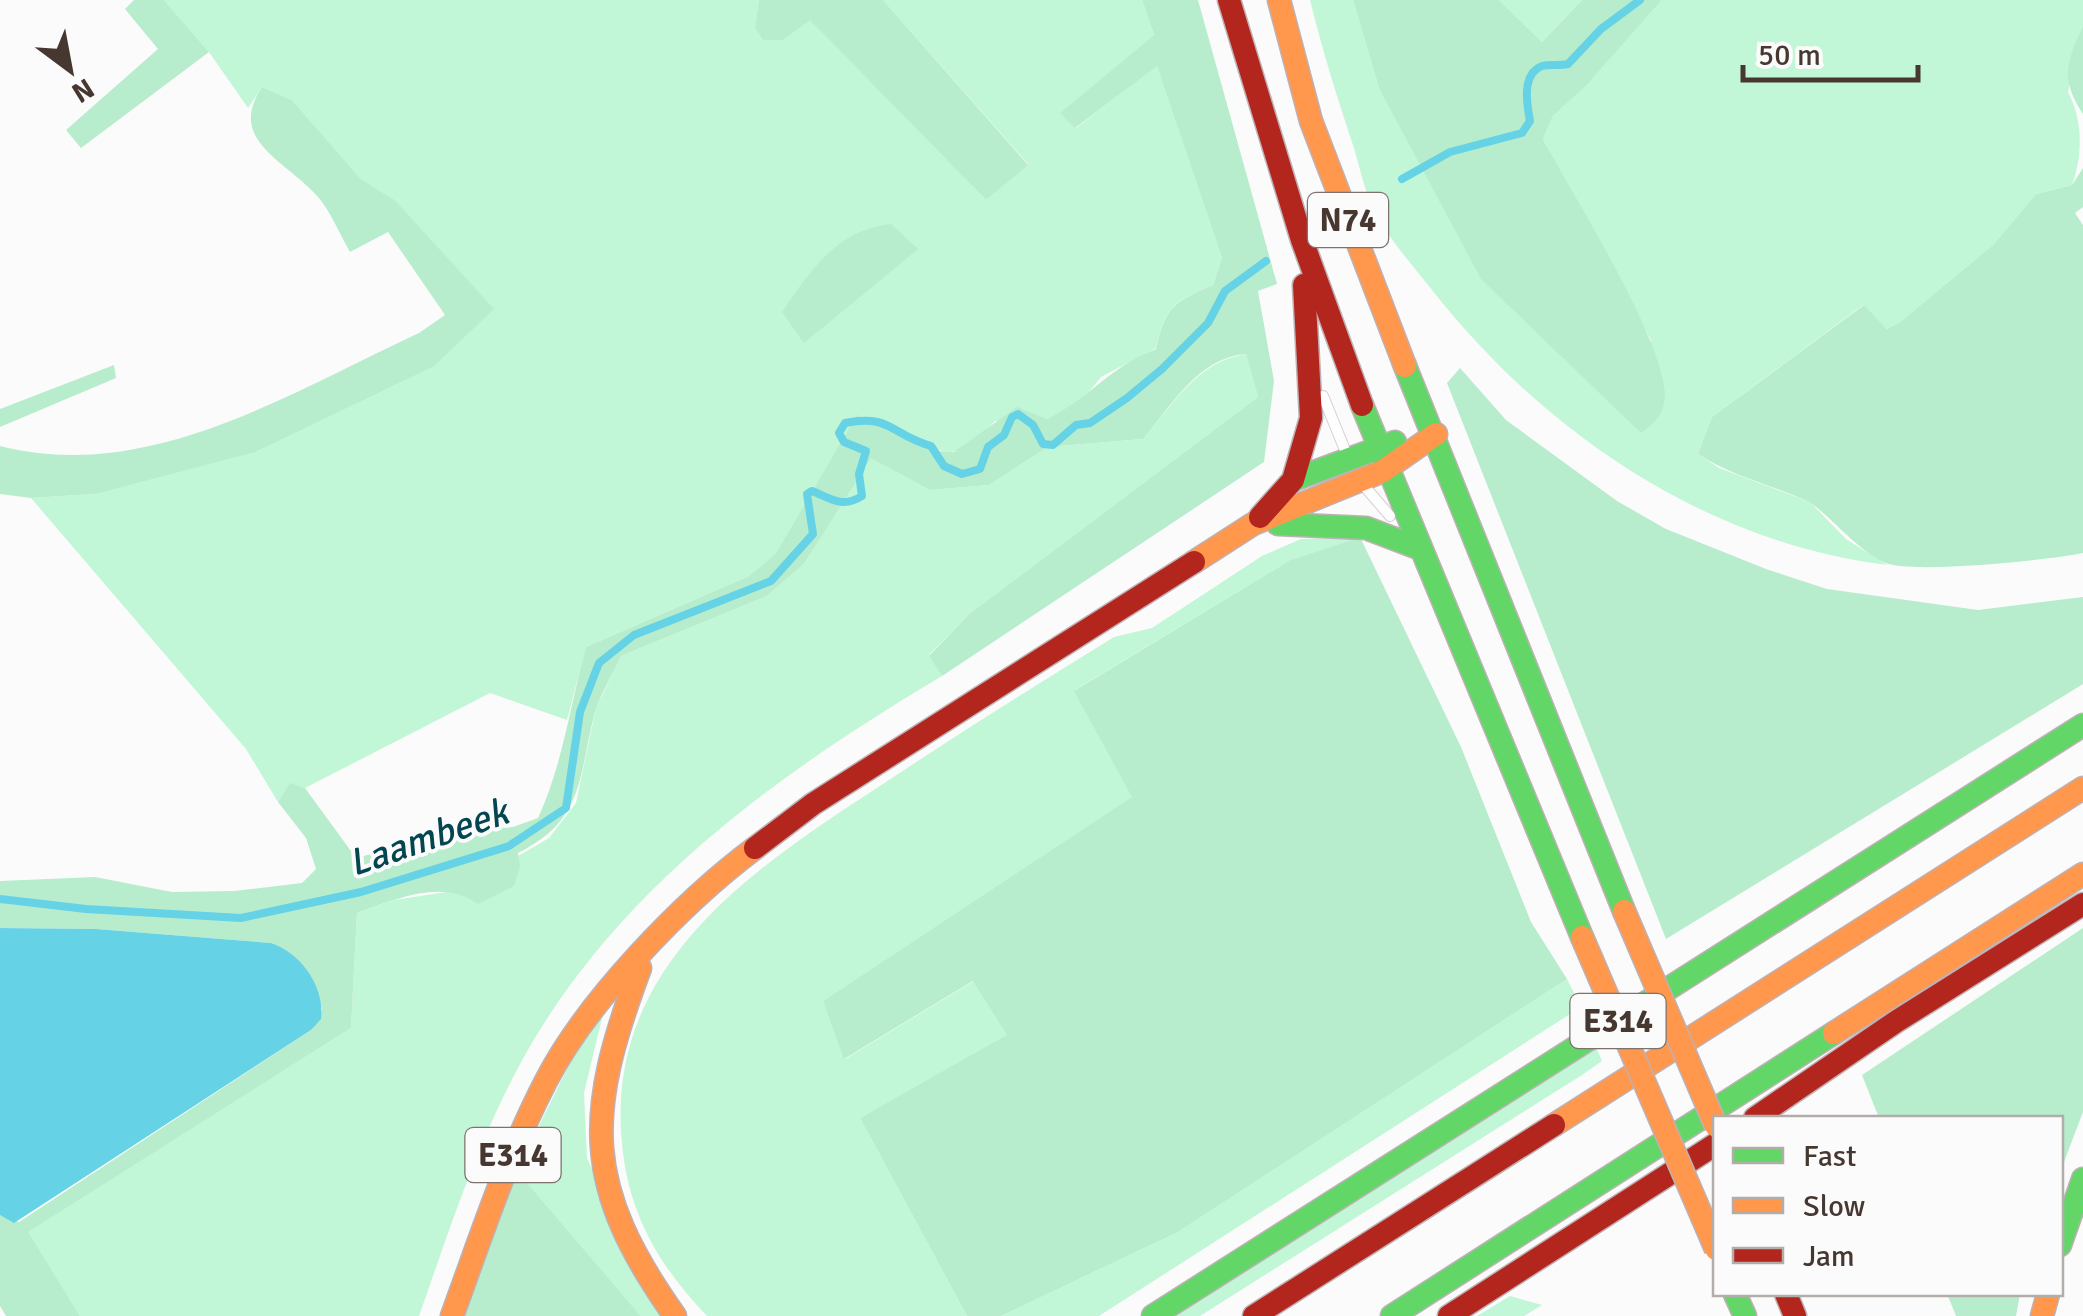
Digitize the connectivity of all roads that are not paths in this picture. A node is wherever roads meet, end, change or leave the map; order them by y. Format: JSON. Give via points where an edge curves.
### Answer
{"nodes":[{"id":1,"x":1229,"y":0,"type":"edge"},
{"id":2,"x":1279,"y":0,"type":"edge"},
{"id":3,"x":1302,"y":248,"type":"junction"},
{"id":4,"x":1310,"y":362,"type":"junction"},
{"id":5,"x":1436,"y":434,"type":"junction"},
{"id":6,"x":1375,"y":446,"type":"junction"},
{"id":7,"x":1348,"y":456,"type":"junction"},
{"id":8,"x":1383,"y":471,"type":"junction"},
{"id":9,"x":1293,"y":480,"type":"junction"},
{"id":10,"x":1359,"y":480,"type":"junction"},
{"id":11,"x":1252,"y":524,"type":"junction"},
{"id":12,"x":1416,"y":547,"type":"junction"},
{"id":13,"x":2083,"y":726,"type":"edge"},
{"id":14,"x":2083,"y":788,"type":"edge"},
{"id":15,"x":2083,"y":874,"type":"edge"},
{"id":16,"x":2083,"y":904,"type":"edge"},
{"id":17,"x":646,"y":952,"type":"junction"},
{"id":18,"x":1758,"y":1116,"type":"edge"},
{"id":19,"x":1713,"y":1119,"type":"edge"},
{"id":20,"x":1713,"y":1146,"type":"edge"},
{"id":21,"x":2083,"y":1179,"type":"edge"},
{"id":22,"x":2063,"y":1236,"type":"edge"},
{"id":23,"x":1713,"y":1242,"type":"edge"},
{"id":24,"x":452,"y":1316,"type":"edge"},
{"id":25,"x":675,"y":1316,"type":"edge"},
{"id":26,"x":1153,"y":1316,"type":"edge"},
{"id":27,"x":1254,"y":1316,"type":"edge"},
{"id":28,"x":1392,"y":1316,"type":"edge"},
{"id":29,"x":1449,"y":1316,"type":"edge"}],
"edges":[{"from":1,"to":3,"type":"highway","number":"N74"},
{"from":2,"to":5,"type":"highway","number":"N74","via":[[1311,121]]},
{"from":3,"to":4,"type":"highway","number":"N74"},
{"from":3,"to":6,"type":"highway","number":"N74"},
{"from":4,"to":7,"type":"lane","number":"N74"},
{"from":4,"to":9,"type":"highway","number":"E314","via":[[1311,418]]},
{"from":5,"to":6,"type":"highway","number":"E314"},
{"from":5,"to":8,"type":"highway","number":"E314"},
{"from":5,"to":19,"type":"highway","number":"N74","bridge":true},
{"from":6,"to":7,"type":"highway","number":"E314"},
{"from":6,"to":8,"type":"highway","number":"N74"},
{"from":7,"to":9,"type":"highway","number":"E314"},
{"from":7,"to":10,"type":"lane","number":"N74"},
{"from":8,"to":10,"type":"highway","number":"E314"},
{"from":8,"to":12,"type":"highway","number":"N74"},
{"from":9,"to":11,"type":"highway","number":"E314"},
{"from":10,"to":11,"type":"highway","number":"E314"},
{"from":10,"to":12,"type":"lane","number":"N74"},
{"from":11,"to":12,"type":"highway","number":"E314","via":[[1334,520],[1378,528]]},
{"from":11,"to":17,"type":"highway","number":"E314","via":[[813,804],[737,861]]},
{"from":12,"to":23,"type":"highway","number":"N74","bridge":true},
{"from":13,"to":26,"type":"highway","number":"E314"},
{"from":14,"to":27,"type":"highway","number":"E314"},
{"from":15,"to":28,"type":"highway"},
{"from":16,"to":18,"type":"highway"},
{"from":17,"to":24,"type":"highway","number":"E314","via":[[596,1005],[547,1078]]},
{"from":17,"to":25,"type":"highway","number":"E314","via":[[605,1064],[597,1122],[620,1228],[643,1276]]},
{"from":20,"to":29,"type":"highway"},
{"from":21,"to":22,"type":"highway"}]}
